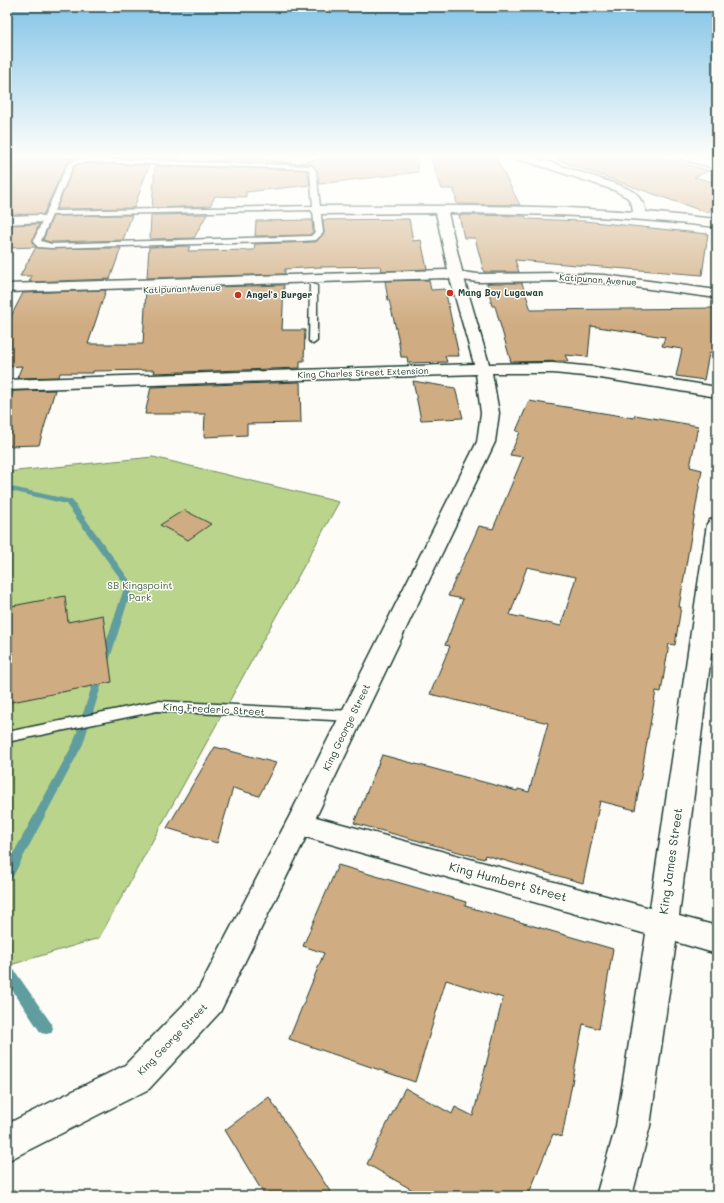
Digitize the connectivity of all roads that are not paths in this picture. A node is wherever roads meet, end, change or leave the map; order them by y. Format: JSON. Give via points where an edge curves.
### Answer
{"nodes":[{"id":1,"x":47,"y":212,"type":"edge"},
{"id":2,"x":210,"y":212,"type":"edge"},
{"id":3,"x":317,"y":212,"type":"edge"},
{"id":4,"x":442,"y":212,"type":"edge"},
{"id":5,"x":566,"y":212,"type":"edge"},
{"id":6,"x":640,"y":214,"type":"joint"},
{"id":7,"x":45,"y":217,"type":"junction"},
{"id":8,"x":7,"y":220,"type":"edge"},
{"id":9,"x":717,"y":223,"type":"edge"},
{"id":10,"x":458,"y":278,"type":"junction"},
{"id":11,"x":313,"y":286,"type":"junction"},
{"id":12,"x":7,"y":288,"type":"edge"},
{"id":13,"x":7,"y":294,"type":"edge"},
{"id":14,"x":717,"y":294,"type":"edge"},
{"id":15,"x":313,"y":341,"type":"dead end"},
{"id":16,"x":483,"y":369,"type":"junction"},
{"id":17,"x":7,"y":385,"type":"edge"},
{"id":18,"x":717,"y":392,"type":"edge"},
{"id":19,"x":717,"y":524,"type":"edge"},
{"id":20,"x":352,"y":716,"type":"junction"},
{"id":21,"x":7,"y":737,"type":"edge"},
{"id":22,"x":299,"y":824,"type":"junction"},
{"id":23,"x":662,"y":924,"type":"junction"},
{"id":24,"x":717,"y":940,"type":"edge"},
{"id":25,"x":7,"y":1143,"type":"edge"},
{"id":26,"x":614,"y":1196,"type":"edge"}],
"edges":[{"from":1,"to":7,"type":"lane"},
{"from":2,"to":7,"type":"lane"},
{"from":3,"to":7,"type":"lane","via":[[319,233],[313,238],[45,246],[37,242]]},
{"from":4,"to":10,"type":"street","name":"King George Street"},
{"from":5,"to":6,"type":"street"},
{"from":6,"to":9,"type":"street"},
{"from":7,"to":8,"type":"street"},
{"from":10,"to":11,"type":"street","name":"Katipunan Avenue","via":[[448,283]]},
{"from":10,"to":12,"type":"street","name":"Katipunan Avenue","via":[[437,274]]},
{"from":10,"to":14,"type":"street","name":"Katipunan Avenue","via":[[604,279]]},
{"from":10,"to":16,"type":"street","name":"King George Street"},
{"from":11,"to":13,"type":"street","name":"Katipunan Avenue"},
{"from":11,"to":15,"type":"lane"},
{"from":16,"to":17,"type":"street","name":"King Charles Street Extension"},
{"from":16,"to":18,"type":"street","name":"King Charles Street Extension","via":[[553,368],[594,372]]},
{"from":16,"to":20,"type":"street","name":"King George Street","via":[[490,412],[486,442]]},
{"from":19,"to":23,"type":"street","name":"King James Street"},
{"from":20,"to":21,"type":"lane","name":"King Frederic Street","via":[[157,706]]},
{"from":20,"to":22,"type":"street","name":"King George Street"},
{"from":22,"to":23,"type":"street","name":"King Humbert Street"},
{"from":22,"to":25,"type":"street","name":"King George Street","via":[[209,1001],[137,1077]]},
{"from":23,"to":24,"type":"street","name":"King Humbert Street"},
{"from":23,"to":26,"type":"street","name":"King James Street","via":[[633,1126]]}]}
